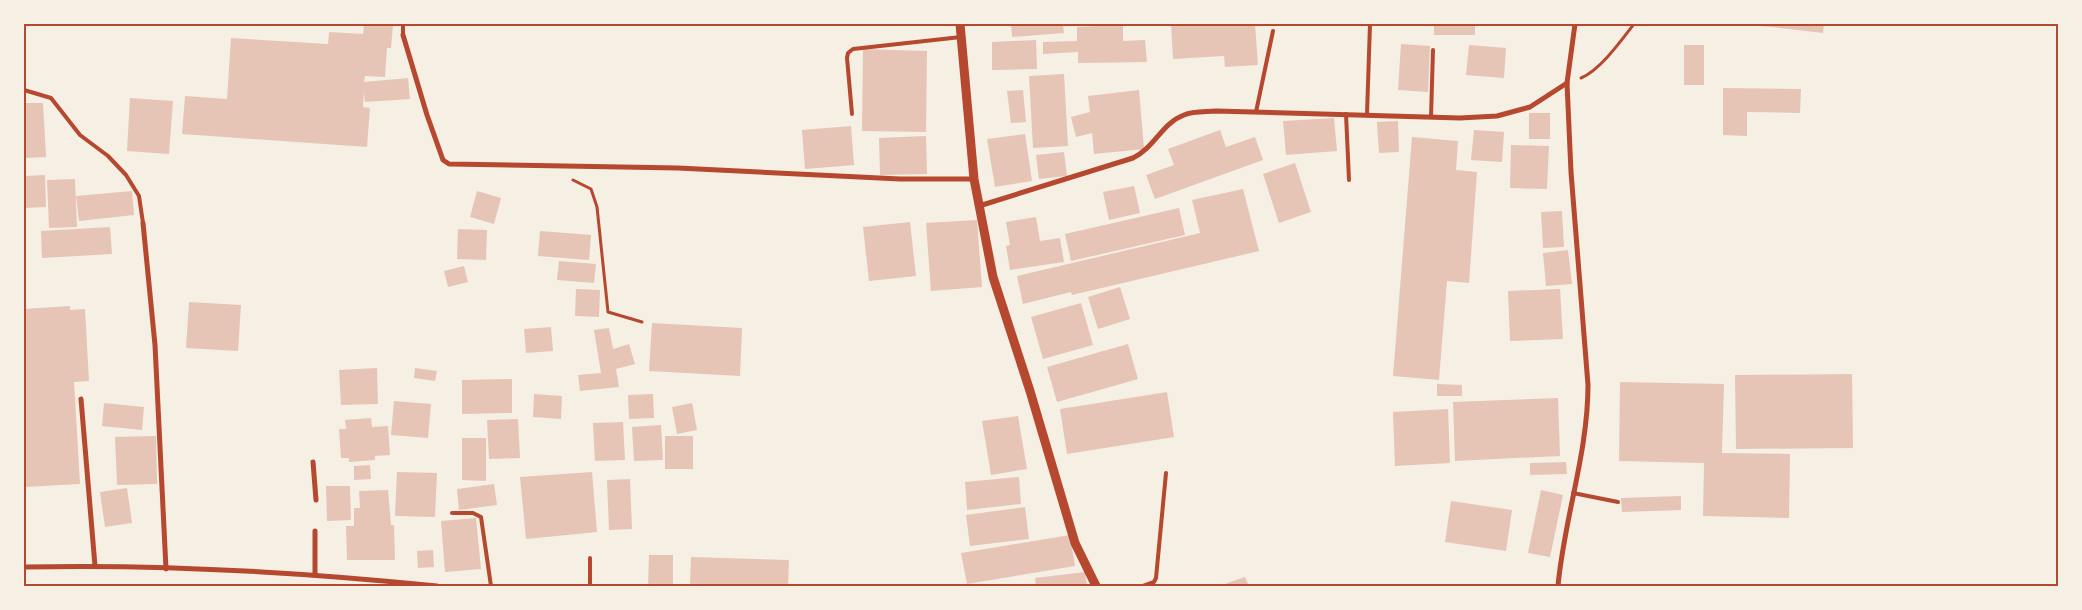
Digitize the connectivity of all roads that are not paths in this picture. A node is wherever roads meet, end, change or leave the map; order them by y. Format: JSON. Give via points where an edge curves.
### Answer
{"nodes":[{"id":1,"x":403,"y":24,"type":"edge"},
{"id":2,"x":960,"y":24,"type":"edge"},
{"id":3,"x":1370,"y":24,"type":"edge"},
{"id":4,"x":1575,"y":24,"type":"edge"},
{"id":5,"x":1274,"y":31,"type":"dead end"},
{"id":6,"x":403,"y":35,"type":"joint"},
{"id":7,"x":961,"y":38,"type":"junction"},
{"id":8,"x":1434,"y":50,"type":"dead end"},
{"id":9,"x":1567,"y":83,"type":"junction"},
{"id":10,"x":24,"y":90,"type":"edge"},
{"id":11,"x":1256,"y":112,"type":"junction"},
{"id":12,"x":852,"y":114,"type":"dead end"},
{"id":13,"x":1346,"y":114,"type":"junction"},
{"id":14,"x":1367,"y":114,"type":"junction"},
{"id":15,"x":1431,"y":117,"type":"junction"},
{"id":16,"x":974,"y":178,"type":"junction"},
{"id":17,"x":1348,"y":180,"type":"dead end"},
{"id":18,"x":978,"y":206,"type":"junction"},
{"id":19,"x":143,"y":223,"type":"joint"},
{"id":20,"x":81,"y":399,"type":"dead end"},
{"id":21,"x":314,"y":462,"type":"dead end"},
{"id":22,"x":1166,"y":473,"type":"dead end"},
{"id":23,"x":1573,"y":493,"type":"junction"},
{"id":24,"x":316,"y":500,"type":"dead end"},
{"id":25,"x":1618,"y":502,"type":"dead end"},
{"id":26,"x":452,"y":512,"type":"dead end"},
{"id":27,"x":315,"y":531,"type":"dead end"},
{"id":28,"x":590,"y":558,"type":"dead end"},
{"id":29,"x":96,"y":566,"type":"junction"},
{"id":30,"x":24,"y":568,"type":"edge"},
{"id":31,"x":166,"y":569,"type":"junction"},
{"id":32,"x":315,"y":575,"type":"junction"},
{"id":33,"x":437,"y":586,"type":"edge"},
{"id":34,"x":491,"y":586,"type":"edge"},
{"id":35,"x":590,"y":586,"type":"edge"},
{"id":36,"x":1096,"y":586,"type":"edge"},
{"id":37,"x":1143,"y":586,"type":"edge"},
{"id":38,"x":1558,"y":586,"type":"edge"}],
"edges":[{"from":1,"to":6,"type":"lane"},
{"from":2,"to":7,"type":"street"},
{"from":3,"to":14,"type":"lane"},
{"from":4,"to":9,"type":"street"},
{"from":5,"to":11,"type":"lane"},
{"from":6,"to":16,"type":"street","via":[[443,160],[449,164],[688,168],[900,179]]},
{"from":7,"to":12,"type":"lane","via":[[853,49],[847,58]]},
{"from":7,"to":16,"type":"street"},
{"from":8,"to":15,"type":"lane"},
{"from":9,"to":15,"type":"street","via":[[1530,107],[1497,116]]},
{"from":9,"to":23,"type":"street","via":[[1588,385],[1588,414]]},
{"from":10,"to":19,"type":"lane","via":[[51,98],[80,135],[108,156],[126,175],[139,196]]},
{"from":11,"to":13,"type":"street"},
{"from":11,"to":18,"type":"street","via":[[1216,111],[1184,115],[1165,128],[1150,148],[1133,158]]},
{"from":13,"to":14,"type":"street"},
{"from":13,"to":17,"type":"lane"},
{"from":14,"to":15,"type":"street"},
{"from":16,"to":18,"type":"street"},
{"from":18,"to":36,"type":"street","via":[[993,277],[1075,543]]},
{"from":19,"to":31,"type":"street","via":[[155,346]]},
{"from":20,"to":29,"type":"street"},
{"from":21,"to":24,"type":"street"},
{"from":22,"to":37,"type":"lane","via":[[1156,578]]},
{"from":23,"to":25,"type":"lane"},
{"from":23,"to":38,"type":"street"},
{"from":26,"to":34,"type":"lane","via":[[473,513],[481,517]]},
{"from":27,"to":32,"type":"street"},
{"from":28,"to":35,"type":"lane"},
{"from":29,"to":30,"type":"street"},
{"from":29,"to":31,"type":"street"},
{"from":31,"to":32,"type":"street"},
{"from":32,"to":33,"type":"street"}]}
